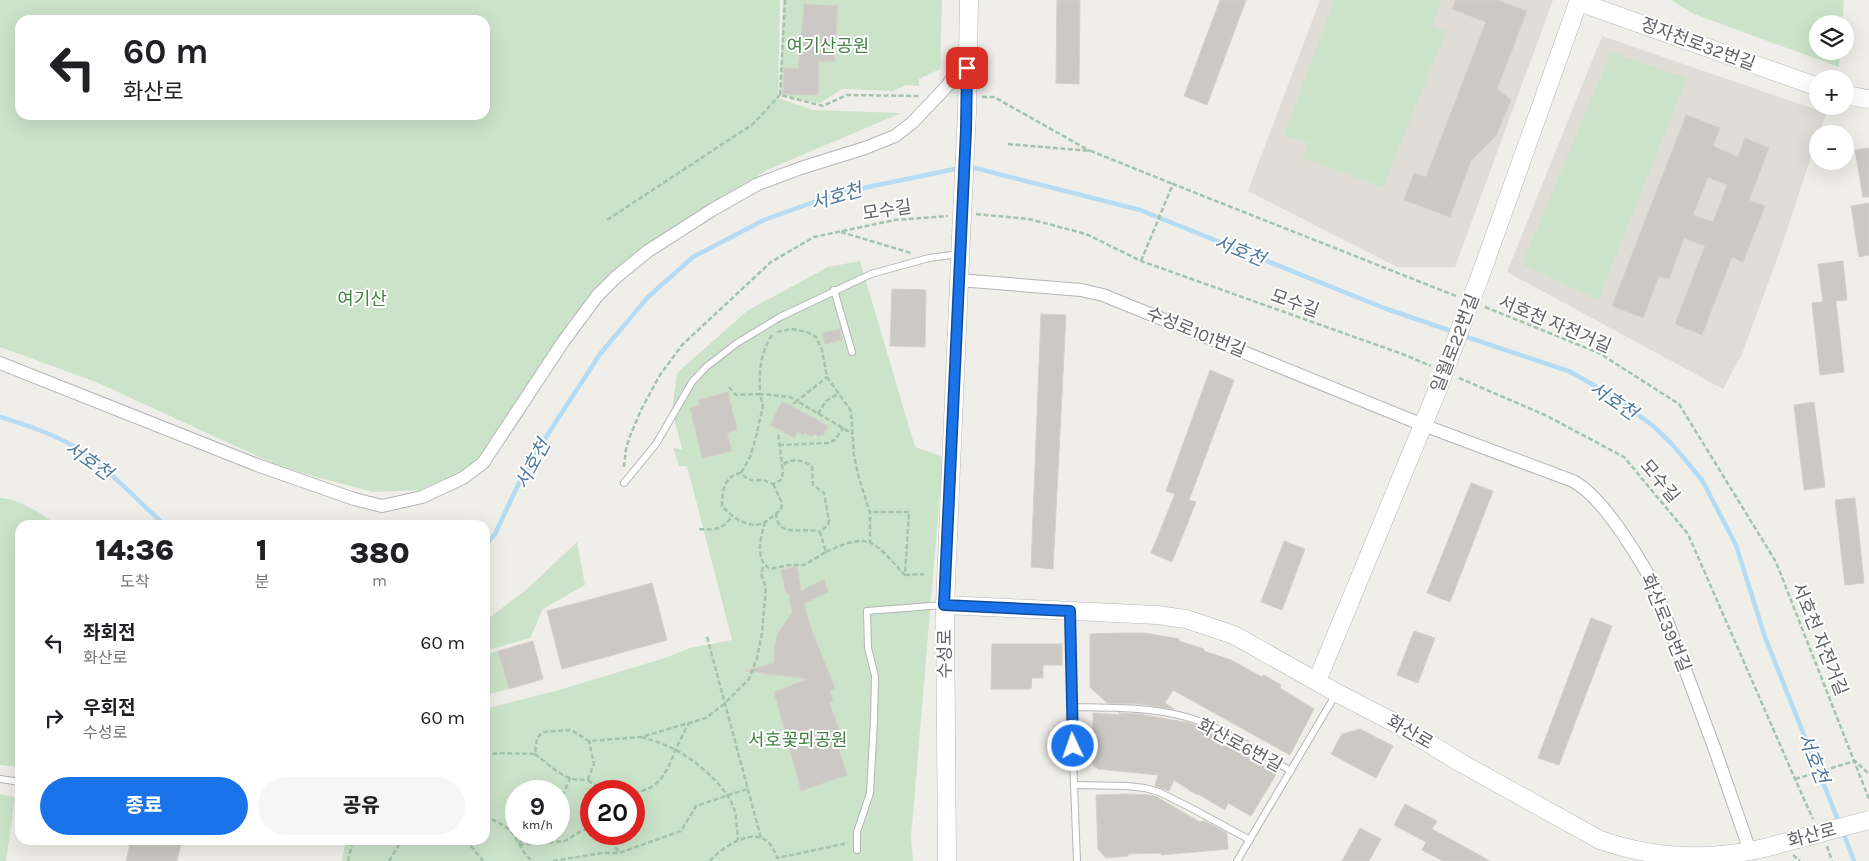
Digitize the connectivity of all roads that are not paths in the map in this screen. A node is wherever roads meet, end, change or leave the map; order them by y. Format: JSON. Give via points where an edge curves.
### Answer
{"nodes":[{"id":1,"x":969,"y":0,"type":"edge"},
{"id":2,"x":1579,"y":1,"type":"edge"},
{"id":3,"x":967,"y":54,"type":"junction"},
{"id":4,"x":1809,"y":84,"type":"edge"},
{"id":5,"x":1854,"y":96,"type":"edge"},
{"id":6,"x":1869,"y":99,"type":"edge"},
{"id":7,"x":961,"y":245,"type":"junction"},
{"id":8,"x":959,"y":280,"type":"junction"},
{"id":9,"x":834,"y":290,"type":"junction"},
{"id":10,"x":852,"y":352,"type":"dead end"},
{"id":11,"x":0,"y":363,"type":"edge"},
{"id":12,"x":1423,"y":425,"type":"junction"},
{"id":13,"x":624,"y":483,"type":"road end"},
{"id":14,"x":944,"y":605,"type":"junction"},
{"id":15,"x":1070,"y":611,"type":"junction"},
{"id":16,"x":1317,"y":681,"type":"junction"},
{"id":17,"x":1337,"y":693,"type":"junction"},
{"id":18,"x":1071,"y":707,"type":"junction"},
{"id":19,"x":1291,"y":771,"type":"junction"},
{"id":20,"x":0,"y":779,"type":"edge"},
{"id":21,"x":15,"y":781,"type":"edge"},
{"id":22,"x":1074,"y":785,"type":"junction"},
{"id":23,"x":1869,"y":820,"type":"edge"},
{"id":24,"x":1250,"y":840,"type":"junction"},
{"id":25,"x":857,"y":850,"type":"dead end"},
{"id":26,"x":1750,"y":851,"type":"junction"},
{"id":27,"x":947,"y":861,"type":"edge"},
{"id":28,"x":1077,"y":861,"type":"edge"},
{"id":29,"x":1237,"y":861,"type":"edge"}],
"edges":[{"from":1,"to":3,"type":"street"},
{"from":2,"to":4,"type":"street","name":"정자천로32번길"},
{"from":2,"to":12,"type":"street","name":"일월로22번길","bridge":true},
{"from":3,"to":7,"type":"street","name":"수성로","bridge":true},
{"from":3,"to":11,"type":"street","via":[[948,86],[895,136],[758,184],[648,251],[616,277],[597,296],[563,342],[483,463],[463,478],[422,497],[382,506],[354,499],[273,471]]},
{"from":5,"to":6,"type":"street"},
{"from":7,"to":8,"type":"street","name":"수성로"},
{"from":7,"to":9,"type":"lane","via":[[929,258],[871,274]]},
{"from":8,"to":12,"type":"street","name":"수성로101번길","via":[[1081,290],[1104,295]]},
{"from":8,"to":14,"type":"street","name":"수성로"},
{"from":9,"to":10,"type":"lane"},
{"from":9,"to":13,"type":"lane","via":[[767,324],[706,367],[692,382],[656,444]]},
{"from":12,"to":16,"type":"street","name":"일월로22번길"},
{"from":12,"to":26,"type":"street","name":"화산로39번길","via":[[1573,481],[1590,493],[1609,516],[1653,583]]},
{"from":14,"to":15,"type":"street","name":"화산로"},
{"from":14,"to":25,"type":"lane","via":[[867,611],[868,648],[875,676],[874,720],[870,793],[857,832]]},
{"from":14,"to":27,"type":"street","name":"수성로"},
{"from":15,"to":16,"type":"street","name":"화산로","via":[[1186,619],[1234,635]]},
{"from":15,"to":18,"type":"lane"},
{"from":16,"to":17,"type":"street","name":"화산로"},
{"from":17,"to":19,"type":"lane","name":"화산로6번길"},
{"from":17,"to":26,"type":"street","name":"화산로","via":[[1600,840],[1624,849],[1676,857]]},
{"from":18,"to":19,"type":"lane","name":"화산로6번길","via":[[1133,708],[1175,714],[1236,739]]},
{"from":18,"to":22,"type":"lane"},
{"from":19,"to":24,"type":"lane","name":"화산로6번길"},
{"from":20,"to":21,"type":"lane"},
{"from":22,"to":24,"type":"lane","via":[[1128,786],[1159,792]]},
{"from":22,"to":28,"type":"lane"},
{"from":23,"to":26,"type":"street","name":"화산로","bridge":true},
{"from":24,"to":29,"type":"lane","name":"화산로6번길"}]}
